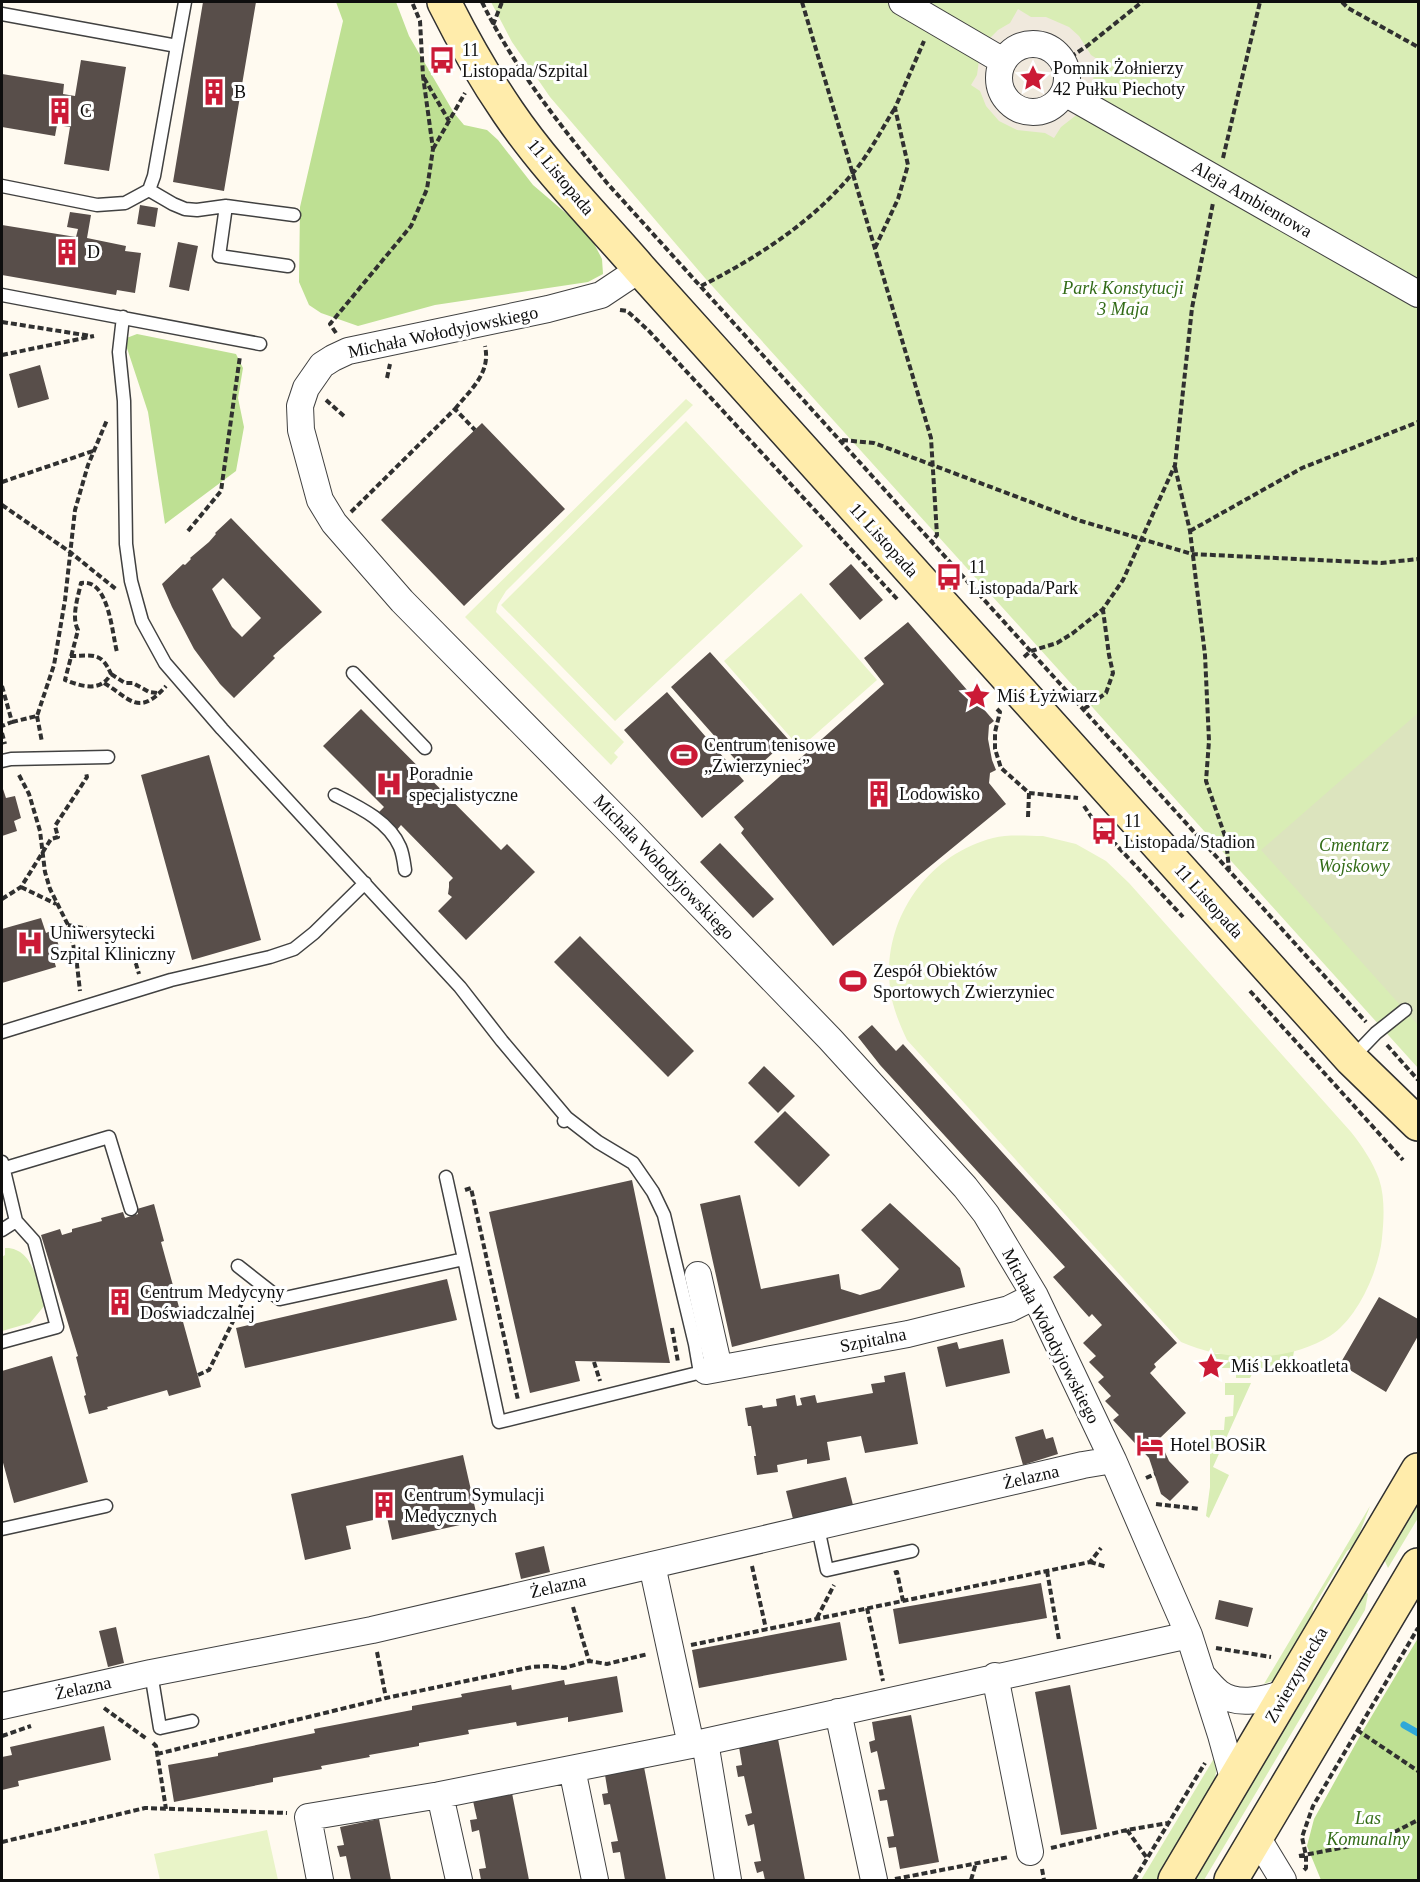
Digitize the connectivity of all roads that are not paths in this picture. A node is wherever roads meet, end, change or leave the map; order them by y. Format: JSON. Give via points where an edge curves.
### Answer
{"nodes":[{"id":1,"x":184,"y":2,"type":"edge"},
{"id":2,"x":444,"y":2,"type":"edge"},
{"id":3,"x":902,"y":2,"type":"edge"},
{"id":4,"x":2,"y":14,"type":"edge"},
{"id":5,"x":177,"y":46,"type":"junction"},
{"id":6,"x":1003,"y":61,"type":"junction"},
{"id":7,"x":1075,"y":99,"type":"junction"},
{"id":8,"x":2,"y":186,"type":"edge"},
{"id":9,"x":149,"y":190,"type":"junction"},
{"id":10,"x":226,"y":206,"type":"junction"},
{"id":11,"x":294,"y":214,"type":"dead end"},
{"id":12,"x":288,"y":266,"type":"dead end"},
{"id":13,"x":640,"y":269,"type":"junction"},
{"id":14,"x":1419,"y":294,"type":"edge"},
{"id":15,"x":2,"y":295,"type":"edge"},
{"id":16,"x":123,"y":316,"type":"junction"},
{"id":17,"x":260,"y":344,"type":"dead end"},
{"id":18,"x":353,"y":673,"type":"dead end"},
{"id":19,"x":425,"y":748,"type":"dead end"},
{"id":20,"x":108,"y":757,"type":"dead end"},
{"id":21,"x":6,"y":760,"type":"edge"},
{"id":22,"x":335,"y":795,"type":"dead end"},
{"id":23,"x":405,"y":870,"type":"dead end"},
{"id":24,"x":365,"y":883,"type":"junction"},
{"id":25,"x":1405,"y":1010,"type":"dead end"},
{"id":26,"x":2,"y":1032,"type":"edge"},
{"id":27,"x":1351,"y":1059,"type":"junction"},
{"id":28,"x":1419,"y":1124,"type":"edge"},
{"id":29,"x":1411,"y":1155,"type":"edge"},
{"id":30,"x":2,"y":1166,"type":"edge"},
{"id":31,"x":446,"y":1177,"type":"dead end"},
{"id":32,"x":131,"y":1209,"type":"dead end"},
{"id":33,"x":16,"y":1221,"type":"junction"},
{"id":34,"x":2,"y":1230,"type":"edge"},
{"id":35,"x":464,"y":1258,"type":"junction"},
{"id":36,"x":238,"y":1266,"type":"dead end"},
{"id":37,"x":698,"y":1275,"type":"dead end"},
{"id":38,"x":1035,"y":1296,"type":"junction"},
{"id":39,"x":2,"y":1342,"type":"edge"},
{"id":40,"x":709,"y":1371,"type":"junction"},
{"id":41,"x":1113,"y":1460,"type":"junction"},
{"id":42,"x":1419,"y":1470,"type":"edge"},
{"id":43,"x":106,"y":1506,"type":"dead end"},
{"id":44,"x":818,"y":1528,"type":"junction"},
{"id":45,"x":2,"y":1529,"type":"edge"},
{"id":46,"x":912,"y":1551,"type":"dead end"},
{"id":47,"x":652,"y":1565,"type":"junction"},
{"id":48,"x":1419,"y":1565,"type":"edge"},
{"id":49,"x":1350,"y":1583,"type":"junction"},
{"id":50,"x":1404,"y":1621,"type":"edge"},
{"id":51,"x":1198,"y":1641,"type":"junction"},
{"id":52,"x":151,"y":1673,"type":"junction"},
{"id":53,"x":1202,"y":1675,"type":"junction"},
{"id":54,"x":995,"y":1677,"type":"junction"},
{"id":55,"x":1285,"y":1693,"type":"junction"},
{"id":56,"x":14,"y":1703,"type":"edge"},
{"id":57,"x":838,"y":1712,"type":"junction"},
{"id":58,"x":192,"y":1721,"type":"dead end"},
{"id":59,"x":698,"y":1743,"type":"junction"},
{"id":60,"x":572,"y":1769,"type":"junction"},
{"id":61,"x":1234,"y":1782,"type":"junction"},
{"id":62,"x":440,"y":1795,"type":"junction"},
{"id":63,"x":1257,"y":1837,"type":"junction"},
{"id":64,"x":1030,"y":1852,"type":"dead end"},
{"id":65,"x":1292,"y":1876,"type":"edge"},
{"id":66,"x":320,"y":1881,"type":"edge"},
{"id":67,"x":459,"y":1881,"type":"edge"},
{"id":68,"x":595,"y":1881,"type":"edge"},
{"id":69,"x":728,"y":1881,"type":"edge"},
{"id":70,"x":874,"y":1881,"type":"edge"},
{"id":71,"x":1175,"y":1881,"type":"edge"},
{"id":72,"x":1231,"y":1881,"type":"edge"}],
"edges":[{"from":1,"to":5,"type":"lane"},
{"from":2,"to":13,"type":"street","name":"11 Listopada","via":[[508,113]]},
{"from":3,"to":6,"type":"street"},
{"from":4,"to":5,"type":"lane"},
{"from":5,"to":9,"type":"lane"},
{"from":6,"to":7,"type":"street","via":[[1016,48],[1033,44],[1051,48],[1064,62]]},
{"from":6,"to":7,"type":"street","via":[[999,86],[1014,107],[1039,112]]},
{"from":7,"to":14,"type":"street","name":"Aleja Ambientowa"},
{"from":8,"to":9,"type":"lane","via":[[97,206],[125,203]]},
{"from":9,"to":10,"type":"lane","via":[[185,209]]},
{"from":10,"to":11,"type":"lane"},
{"from":10,"to":12,"type":"lane","via":[[219,256]]},
{"from":13,"to":27,"type":"street","name":"11 Listopada"},
{"from":13,"to":38,"type":"street","name":"Michała Wołodyjowskiego","via":[[601,295],[348,351],[322,365],[306,388],[300,406],[301,430],[320,500],[334,523],[402,601],[830,1039],[957,1178],[986,1214]]},
{"from":15,"to":16,"type":"lane"},
{"from":16,"to":17,"type":"lane"},
{"from":16,"to":24,"type":"lane","via":[[118,352],[124,401],[126,544],[142,621],[171,670]]},
{"from":18,"to":19,"type":"lane"},
{"from":20,"to":21,"type":"lane"},
{"from":22,"to":23,"type":"lane","via":[[372,815],[390,832],[401,848]]},
{"from":24,"to":26,"type":"lane","via":[[294,949],[171,980]]},
{"from":24,"to":40,"type":"lane","via":[[460,987],[565,1119],[633,1163],[653,1191],[664,1215],[695,1344]]},
{"from":25,"to":27,"type":"lane"},
{"from":27,"to":28,"type":"street","name":"11 Listopada"},
{"from":27,"to":29,"type":"street","name":"11 Listopada"},
{"from":30,"to":32,"type":"lane","via":[[109,1137]]},
{"from":30,"to":33,"type":"lane"},
{"from":31,"to":35,"type":"lane"},
{"from":33,"to":34,"type":"lane"},
{"from":33,"to":39,"type":"lane","via":[[34,1240],[57,1327]]},
{"from":35,"to":36,"type":"lane","via":[[280,1299]]},
{"from":35,"to":40,"type":"lane","via":[[499,1422]]},
{"from":37,"to":40,"type":"street"},
{"from":38,"to":40,"type":"street","name":"Szpitalna","via":[[1009,1309],[908,1334]]},
{"from":38,"to":41,"type":"street","name":"Michała Wołodyjowskiego"},
{"from":41,"to":44,"type":"street","name":"Żelazna"},
{"from":41,"to":51,"type":"street","name":"Michała Wołodyjowskiego"},
{"from":42,"to":49,"type":"street","name":"Zwierzyniecka"},
{"from":43,"to":45,"type":"lane"},
{"from":44,"to":46,"type":"lane","via":[[828,1570]]},
{"from":44,"to":47,"type":"street","name":"Żelazna"},
{"from":47,"to":52,"type":"street","name":"Żelazna","via":[[372,1630]]},
{"from":47,"to":59,"type":"street","via":[[670,1649]]},
{"from":48,"to":50,"type":"street"},
{"from":49,"to":50,"type":"street","via":[[1363,1578],[1385,1585]]},
{"from":49,"to":55,"type":"street","name":"Zwierzyniecka"},
{"from":50,"to":63,"type":"street"},
{"from":51,"to":53,"type":"street","name":"Michała Wołodyjowskiego"},
{"from":51,"to":54,"type":"street","via":[[1062,1662]]},
{"from":52,"to":56,"type":"street","name":"Żelazna"},
{"from":52,"to":58,"type":"lane","via":[[160,1728]]},
{"from":53,"to":55,"type":"street","name":"Michała Wołodyjowskiego","via":[[1219,1693],[1233,1699],[1264,1699]]},
{"from":53,"to":61,"type":"street","name":"Michała Wołodyjowskiego"},
{"from":54,"to":57,"type":"street"},
{"from":54,"to":64,"type":"street"},
{"from":55,"to":61,"type":"street","name":"Zwierzyniecka"},
{"from":57,"to":59,"type":"street"},
{"from":57,"to":70,"type":"street"},
{"from":59,"to":60,"type":"street"},
{"from":59,"to":69,"type":"street"},
{"from":60,"to":62,"type":"street"},
{"from":60,"to":68,"type":"street"},
{"from":61,"to":71,"type":"street","name":"Zwierzyniecka"},
{"from":62,"to":66,"type":"street","via":[[308,1817]]},
{"from":62,"to":67,"type":"street"},
{"from":63,"to":65,"type":"street"},
{"from":63,"to":72,"type":"street"}]}
